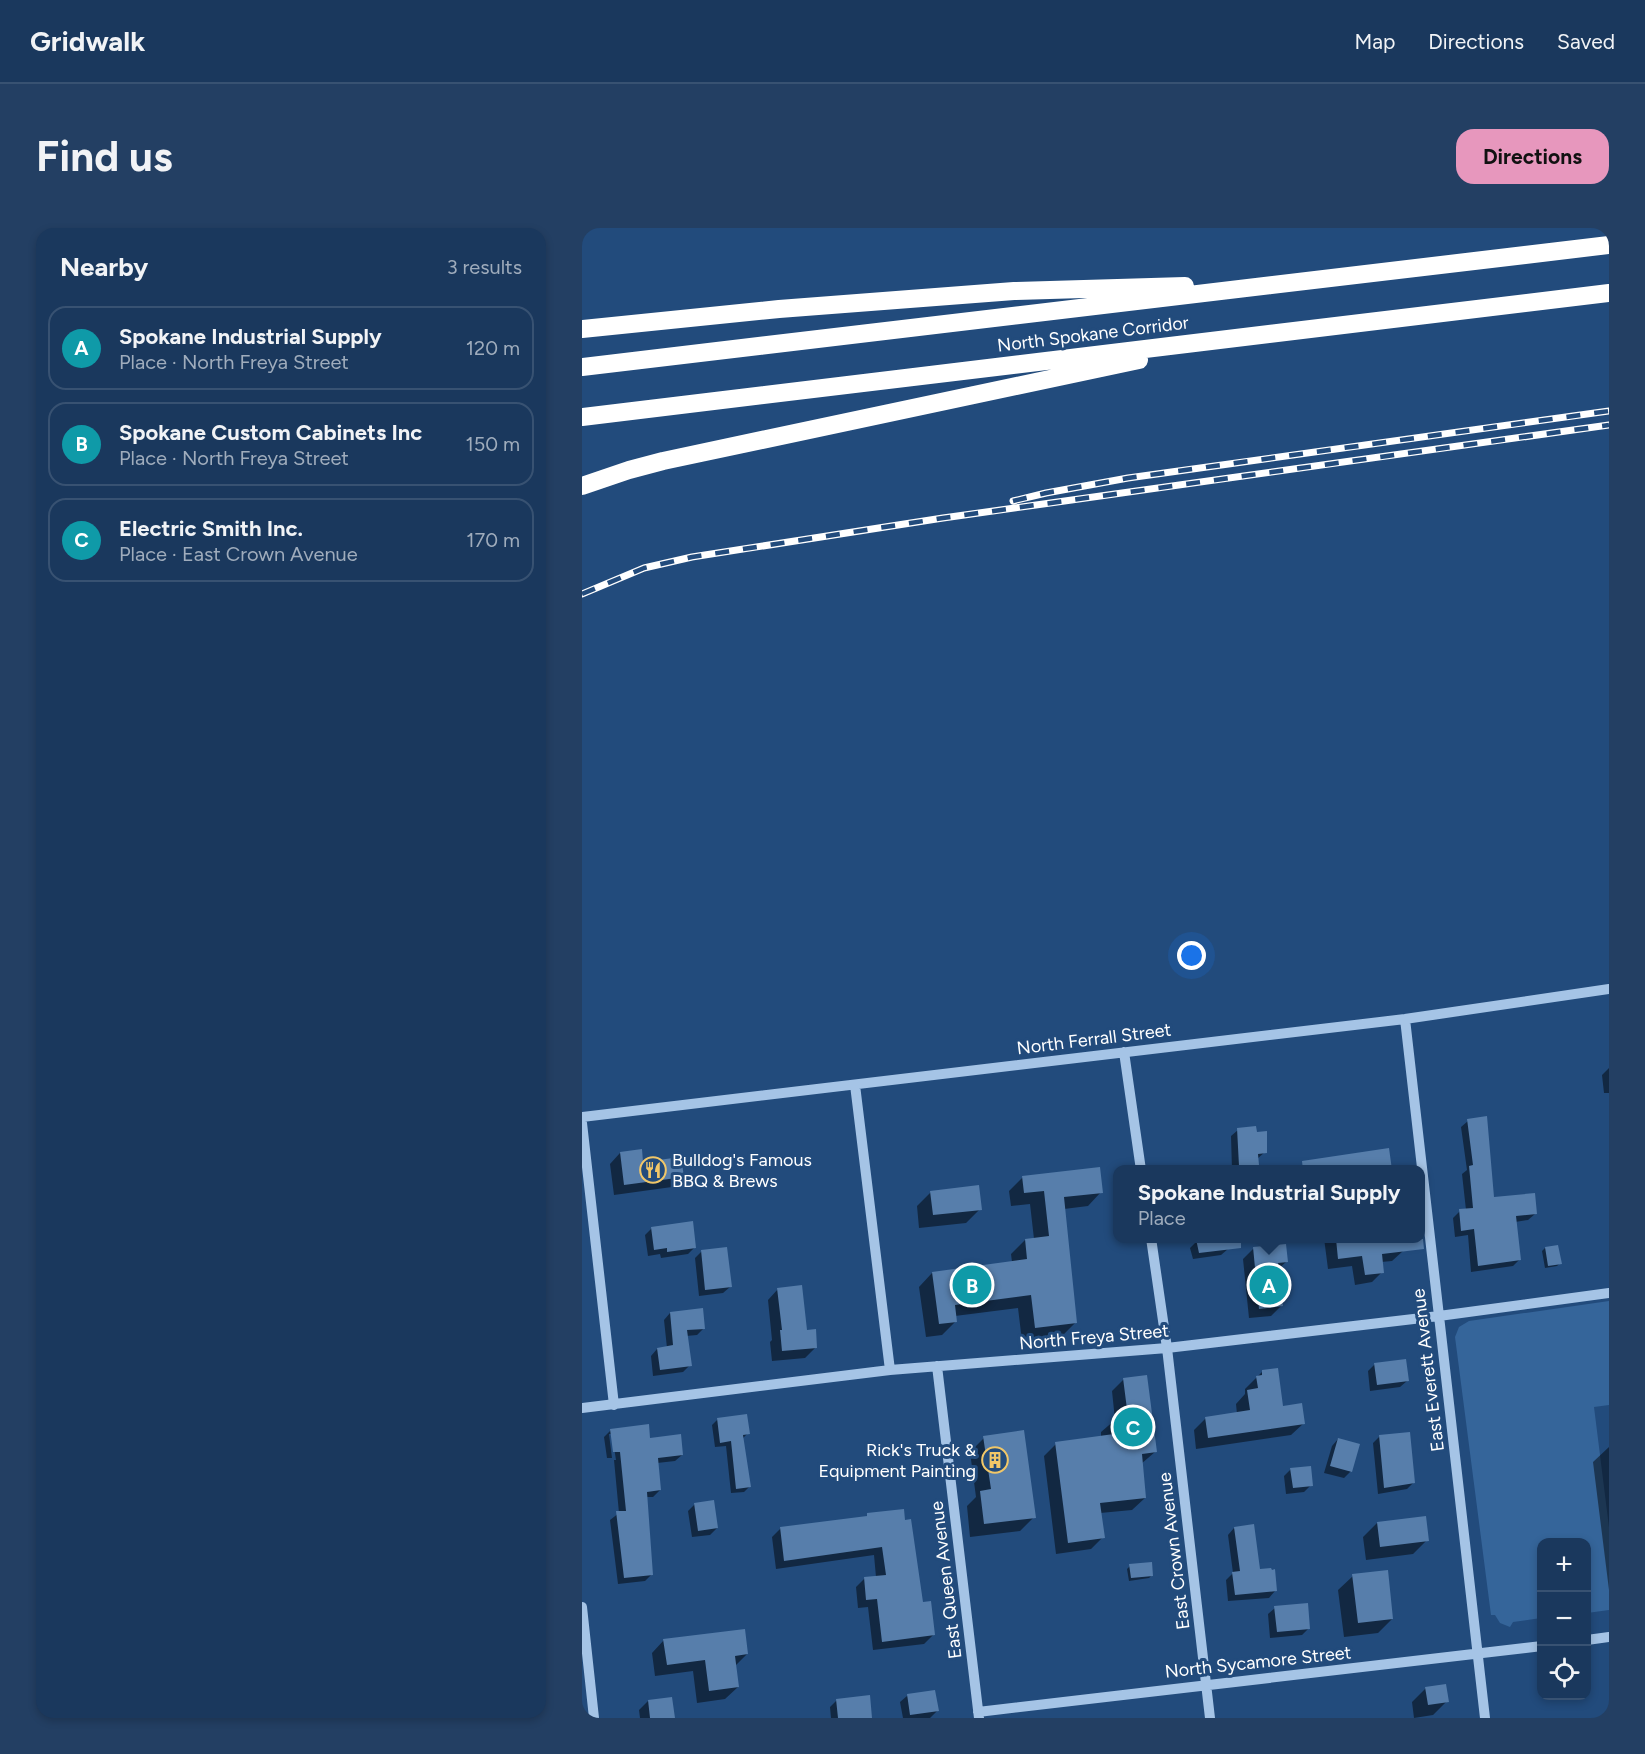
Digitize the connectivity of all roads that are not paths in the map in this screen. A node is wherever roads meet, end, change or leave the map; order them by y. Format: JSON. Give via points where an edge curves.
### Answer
{"nodes":[{"id":1,"x":1609,"y":245,"type":"edge"},
{"id":2,"x":1318,"y":281,"type":"junction"},
{"id":3,"x":1609,"y":293,"type":"edge"},
{"id":4,"x":582,"y":329,"type":"edge"},
{"id":5,"x":1290,"y":330,"type":"junction"},
{"id":6,"x":582,"y":367,"type":"edge"},
{"id":7,"x":582,"y":417,"type":"edge"},
{"id":8,"x":582,"y":486,"type":"edge"},
{"id":9,"x":1609,"y":989,"type":"edge"},
{"id":10,"x":1405,"y":1019,"type":"junction"},
{"id":11,"x":1124,"y":1052,"type":"junction"},
{"id":12,"x":855,"y":1085,"type":"junction"},
{"id":13,"x":582,"y":1117,"type":"edge"},
{"id":14,"x":582,"y":1123,"type":"edge"},
{"id":15,"x":1140,"y":1165,"type":"edge"},
{"id":16,"x":1421,"y":1165,"type":"edge"},
{"id":17,"x":1425,"y":1199,"type":"edge"},
{"id":18,"x":1152,"y":1243,"type":"edge"},
{"id":19,"x":1609,"y":1293,"type":"edge"},
{"id":20,"x":1438,"y":1316,"type":"junction"},
{"id":21,"x":1167,"y":1348,"type":"junction"},
{"id":22,"x":937,"y":1366,"type":"junction"},
{"id":23,"x":890,"y":1370,"type":"junction"},
{"id":24,"x":614,"y":1405,"type":"junction"},
{"id":25,"x":582,"y":1408,"type":"edge"},
{"id":26,"x":582,"y":1607,"type":"edge"},
{"id":27,"x":1609,"y":1637,"type":"edge"},
{"id":28,"x":1591,"y":1639,"type":"edge"},
{"id":29,"x":1537,"y":1647,"type":"edge"},
{"id":30,"x":1477,"y":1654,"type":"junction"},
{"id":31,"x":1206,"y":1684,"type":"junction"},
{"id":32,"x":978,"y":1715,"type":"edge"},
{"id":33,"x":594,"y":1718,"type":"edge"},
{"id":34,"x":1210,"y":1718,"type":"edge"},
{"id":35,"x":1485,"y":1718,"type":"edge"}],
"edges":[{"from":1,"to":2,"type":"highway","name":"North Spokane Corridor"},
{"from":2,"to":4,"type":"highway","via":[[1014,291]]},
{"from":2,"to":6,"type":"highway","name":"North Spokane Corridor"},
{"from":3,"to":5,"type":"highway","name":"North Spokane Corridor"},
{"from":5,"to":7,"type":"highway","name":"North Spokane Corridor"},
{"from":5,"to":8,"type":"highway","via":[[663,461]]},
{"from":9,"to":10,"type":"street","name":"North Ferrall Street"},
{"from":10,"to":11,"type":"street","name":"North Ferrall Street"},
{"from":10,"to":16,"type":"street","name":"East Everett Avenue"},
{"from":11,"to":12,"type":"street","name":"North Ferrall Street"},
{"from":11,"to":15,"type":"street"},
{"from":12,"to":13,"type":"street","name":"North Ferrall Street"},
{"from":12,"to":23,"type":"street"},
{"from":14,"to":24,"type":"street"},
{"from":17,"to":20,"type":"street","name":"East Everett Avenue"},
{"from":18,"to":21,"type":"street","name":"East Crown Avenue"},
{"from":19,"to":20,"type":"street","name":"North Freya Street"},
{"from":20,"to":21,"type":"street","name":"North Freya Street"},
{"from":20,"to":30,"type":"street","name":"East Everett Avenue"},
{"from":21,"to":22,"type":"street","name":"North Freya Street"},
{"from":21,"to":31,"type":"street","name":"East Crown Avenue"},
{"from":22,"to":23,"type":"street","name":"North Freya Street"},
{"from":22,"to":32,"type":"street","name":"East Queen Avenue"},
{"from":23,"to":24,"type":"street","name":"North Freya Street"},
{"from":24,"to":25,"type":"street","name":"North Freya Street"},
{"from":26,"to":33,"type":"street"},
{"from":27,"to":28,"type":"street"},
{"from":29,"to":30,"type":"street","name":"North Sycamore Street"},
{"from":30,"to":31,"type":"street","name":"North Sycamore Street"},
{"from":30,"to":35,"type":"street","name":"East Everett Avenue"},
{"from":31,"to":32,"type":"street","name":"North Sycamore Street"},
{"from":31,"to":34,"type":"street","name":"East Crown Avenue"}]}
